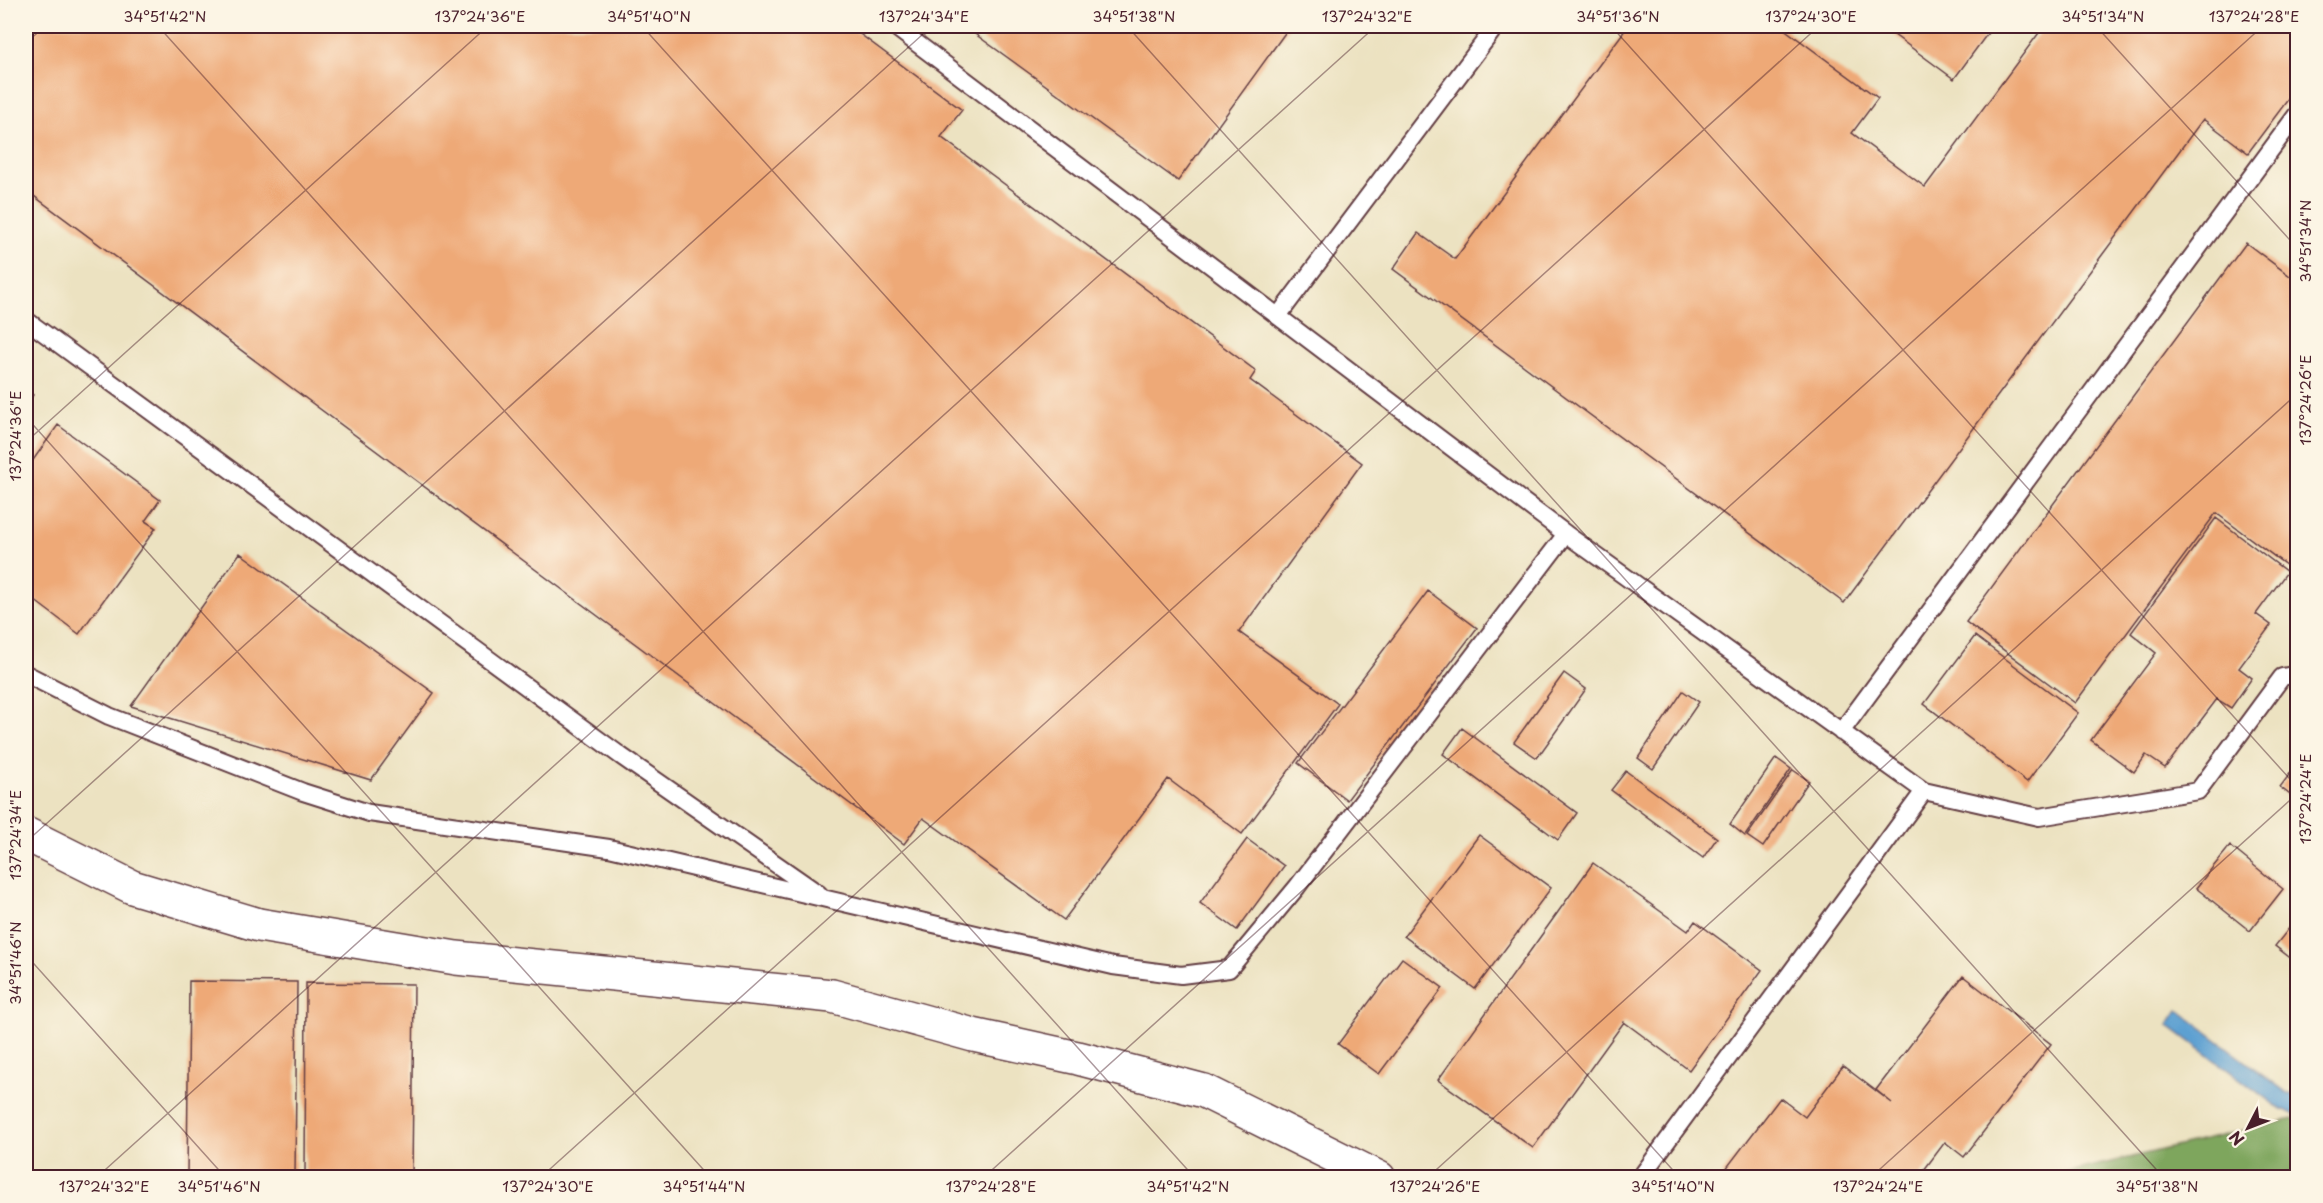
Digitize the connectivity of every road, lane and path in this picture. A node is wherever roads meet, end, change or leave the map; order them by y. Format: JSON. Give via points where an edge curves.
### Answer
{"nodes":[{"id":1,"x":894,"y":26,"type":"edge"},
{"id":2,"x":1496,"y":26,"type":"edge"},
{"id":3,"x":2298,"y":113,"type":"edge"},
{"id":4,"x":1278,"y":316,"type":"junction"},
{"id":5,"x":26,"y":320,"type":"edge"},
{"id":6,"x":1566,"y":534,"type":"junction"},
{"id":7,"x":26,"y":674,"type":"edge"},
{"id":8,"x":2298,"y":674,"type":"edge"},
{"id":9,"x":1841,"y":732,"type":"junction"},
{"id":10,"x":1924,"y":791,"type":"junction"},
{"id":11,"x":26,"y":834,"type":"edge"},
{"id":12,"x":827,"y":899,"type":"junction"},
{"id":13,"x":1379,"y":1178,"type":"edge"},
{"id":14,"x":1640,"y":1178,"type":"edge"}],
"edges":[{"from":1,"to":4,"type":"lane"},
{"from":2,"to":4,"type":"lane"},
{"from":3,"to":9,"type":"lane"},
{"from":4,"to":6,"type":"lane"},
{"from":5,"to":12,"type":"lane","via":[[621,756]]},
{"from":6,"to":9,"type":"lane"},
{"from":6,"to":12,"type":"lane","via":[[1229,969],[1181,975],[1113,966]]},
{"from":7,"to":12,"type":"lane","via":[[109,716],[303,792],[369,813],[609,849]]},
{"from":8,"to":10,"type":"lane","via":[[2282,677],[2198,791],[2039,817]]},
{"from":9,"to":10,"type":"lane"},
{"from":10,"to":14,"type":"lane"},
{"from":11,"to":13,"type":"street","via":[[132,887],[259,925],[456,958],[832,996],[973,1035],[1078,1058],[1204,1091]]}]}
